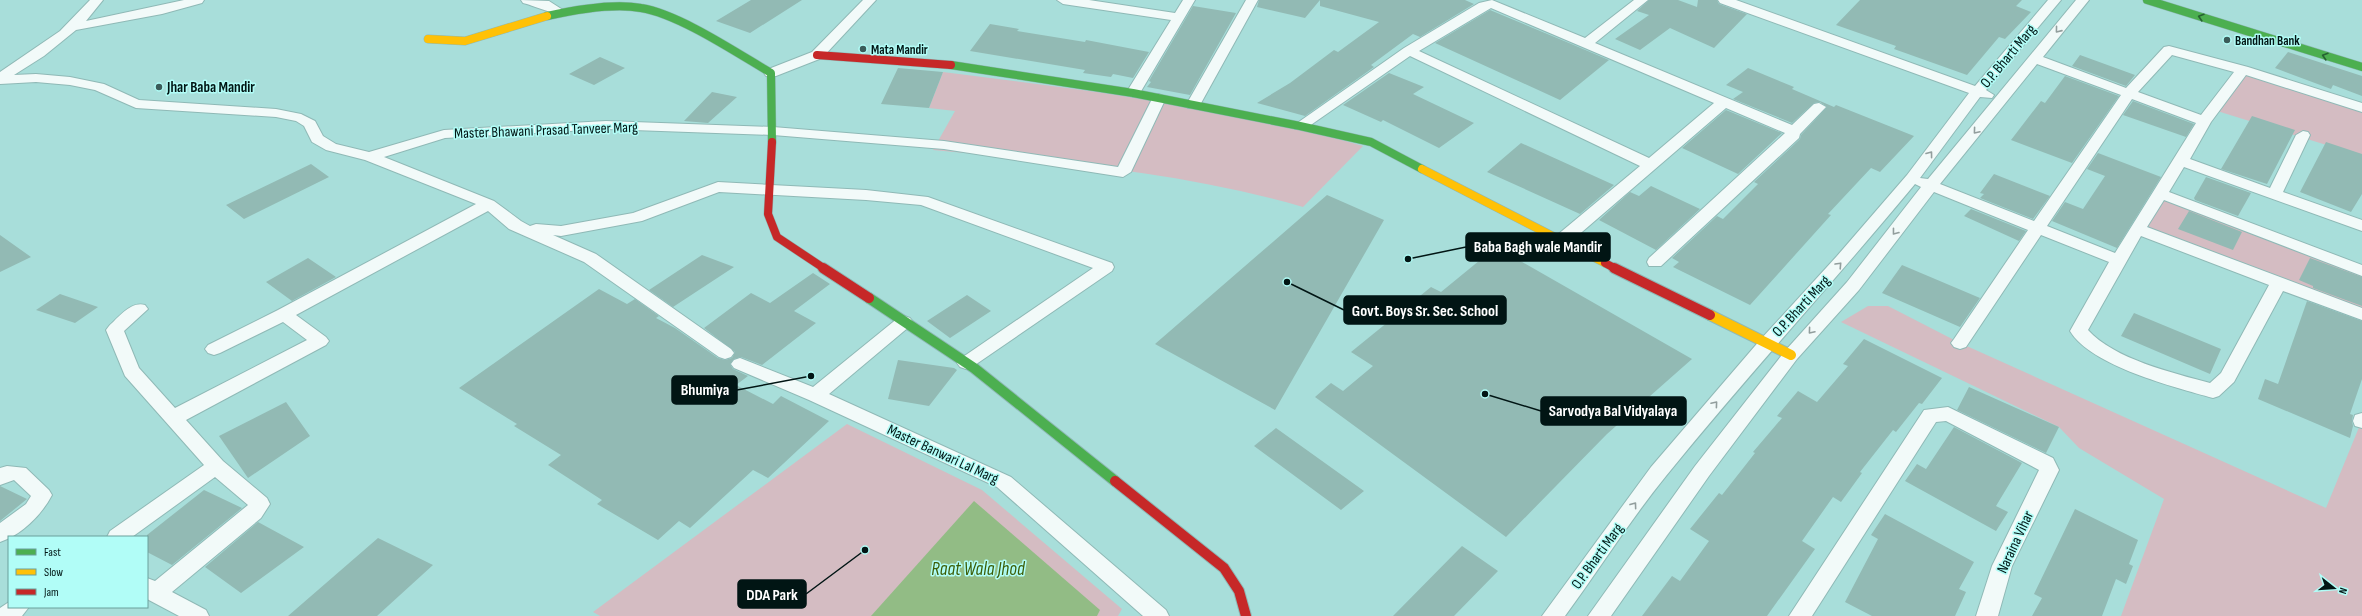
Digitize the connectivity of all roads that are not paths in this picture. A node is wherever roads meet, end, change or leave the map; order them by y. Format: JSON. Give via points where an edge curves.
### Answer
{"nodes":[{"id":1,"x":97,"y":0,"type":"edge"},
{"id":2,"x":198,"y":0,"type":"edge"},
{"id":3,"x":527,"y":0,"type":"edge"},
{"id":4,"x":870,"y":0,"type":"edge"},
{"id":5,"x":1063,"y":0,"type":"edge"},
{"id":6,"x":1189,"y":0,"type":"edge"},
{"id":7,"x":1252,"y":0,"type":"edge"},
{"id":8,"x":1642,"y":0,"type":"edge"},
{"id":9,"x":1724,"y":0,"type":"edge"},
{"id":10,"x":2056,"y":0,"type":"edge"},
{"id":11,"x":2083,"y":0,"type":"edge"},
{"id":12,"x":2147,"y":0,"type":"edge"},
{"id":13,"x":639,"y":4,"type":"edge"},
{"id":14,"x":1119,"y":4,"type":"edge"},
{"id":15,"x":560,"y":12,"type":"junction"},
{"id":16,"x":1179,"y":17,"type":"junction"},
{"id":17,"x":73,"y":26,"type":"junction"},
{"id":18,"x":428,"y":39,"type":"dead end"},
{"id":19,"x":1588,"y":43,"type":"junction"},
{"id":20,"x":1409,"y":51,"type":"junction"},
{"id":21,"x":817,"y":55,"type":"junction"},
{"id":22,"x":2035,"y":59,"type":"junction"},
{"id":23,"x":2362,"y":67,"type":"edge"},
{"id":24,"x":2243,"y":70,"type":"junction"},
{"id":25,"x":771,"y":73,"type":"junction"},
{"id":26,"x":0,"y":79,"type":"edge"},
{"id":27,"x":1978,"y":92,"type":"junction"},
{"id":28,"x":1133,"y":93,"type":"junction"},
{"id":29,"x":2129,"y":93,"type":"junction"},
{"id":30,"x":1159,"y":98,"type":"junction"},
{"id":31,"x":2002,"y":100,"type":"junction"},
{"id":32,"x":1724,"y":102,"type":"junction"},
{"id":33,"x":1193,"y":105,"type":"junction"},
{"id":34,"x":1819,"y":107,"type":"dead end"},
{"id":35,"x":2362,"y":108,"type":"edge"},
{"id":36,"x":2204,"y":121,"type":"junction"},
{"id":37,"x":1300,"y":126,"type":"junction"},
{"id":38,"x":773,"y":131,"type":"junction"},
{"id":39,"x":1794,"y":132,"type":"junction"},
{"id":40,"x":2303,"y":135,"type":"dead end"},
{"id":41,"x":370,"y":157,"type":"junction"},
{"id":42,"x":2181,"y":161,"type":"junction"},
{"id":43,"x":1651,"y":166,"type":"junction"},
{"id":44,"x":1912,"y":178,"type":"junction"},
{"id":45,"x":1931,"y":185,"type":"junction"},
{"id":46,"x":768,"y":188,"type":"junction"},
{"id":47,"x":2161,"y":194,"type":"junction"},
{"id":48,"x":2274,"y":195,"type":"junction"},
{"id":49,"x":489,"y":204,"type":"junction"},
{"id":50,"x":2362,"y":226,"type":"edge"},
{"id":51,"x":523,"y":228,"type":"junction"},
{"id":52,"x":2039,"y":229,"type":"junction"},
{"id":53,"x":2138,"y":229,"type":"junction"},
{"id":54,"x":1562,"y":240,"type":"junction"},
{"id":55,"x":2118,"y":260,"type":"junction"},
{"id":56,"x":1655,"y":262,"type":"dead end"},
{"id":57,"x":2362,"y":271,"type":"edge"},
{"id":58,"x":2279,"y":283,"type":"junction"},
{"id":59,"x":139,"y":309,"type":"dead end"},
{"id":60,"x":284,"y":314,"type":"junction"},
{"id":61,"x":2362,"y":314,"type":"edge"},
{"id":62,"x":904,"y":322,"type":"junction"},
{"id":63,"x":1767,"y":343,"type":"junction"},
{"id":64,"x":1960,"y":343,"type":"dead end"},
{"id":65,"x":214,"y":349,"type":"dead end"},
{"id":66,"x":1791,"y":355,"type":"junction"},
{"id":67,"x":966,"y":363,"type":"junction"},
{"id":68,"x":815,"y":395,"type":"junction"},
{"id":69,"x":173,"y":418,"type":"junction"},
{"id":70,"x":216,"y":466,"type":"junction"},
{"id":71,"x":0,"y":477,"type":"edge"},
{"id":72,"x":0,"y":534,"type":"edge"},
{"id":73,"x":118,"y":536,"type":"edge"},
{"id":74,"x":151,"y":590,"type":"edge"},
{"id":75,"x":17,"y":608,"type":"edge"},
{"id":76,"x":6,"y":616,"type":"edge"},
{"id":77,"x":198,"y":616,"type":"edge"},
{"id":78,"x":1158,"y":616,"type":"edge"},
{"id":79,"x":1246,"y":616,"type":"edge"},
{"id":80,"x":1553,"y":616,"type":"edge"},
{"id":81,"x":1599,"y":616,"type":"edge"},
{"id":82,"x":1800,"y":616,"type":"edge"},
{"id":83,"x":1987,"y":616,"type":"edge"}],
"edges":[{"from":1,"to":17,"type":"street","via":[[86,15]]},
{"from":2,"to":17,"type":"street","via":[[162,10]]},
{"from":3,"to":15,"type":"street","via":[[545,4]]},
{"from":4,"to":21,"type":"street"},
{"from":5,"to":14,"type":"street"},
{"from":6,"to":16,"type":"street"},
{"from":7,"to":33,"type":"street"},
{"from":8,"to":19,"type":"street"},
{"from":9,"to":27,"type":"street"},
{"from":10,"to":27,"type":"street","name":"O.P. Bharti Marg"},
{"from":11,"to":22,"type":"street","name":"O.P. Bharti Marg","one_way":true},
{"from":23,"to":12,"type":"street","one_way":true},
{"from":13,"to":15,"type":"street"},
{"from":13,"to":25,"type":"street","via":[[699,32]]},
{"from":14,"to":16,"type":"street"},
{"from":15,"to":18,"type":"street","via":[[465,41]]},
{"from":16,"to":28,"type":"street"},
{"from":17,"to":26,"type":"street"},
{"from":19,"to":20,"type":"street","via":[[1492,4],[1484,6]]},
{"from":19,"to":32,"type":"street"},
{"from":20,"to":37,"type":"street"},
{"from":20,"to":43,"type":"street"},
{"from":21,"to":25,"type":"street"},
{"from":21,"to":28,"type":"street","via":[[950,65]]},
{"from":22,"to":29,"type":"street"},
{"from":22,"to":31,"type":"street","name":"O.P. Bharti Marg"},
{"from":24,"to":29,"type":"street","via":[[2169,50]]},
{"from":24,"to":35,"type":"street"},
{"from":24,"to":36,"type":"street"},
{"from":25,"to":38,"type":"street"},
{"from":26,"to":41,"type":"street","via":[[70,80],[99,87],[136,104],[289,115],[310,124],[318,139],[331,147]]},
{"from":27,"to":31,"type":"street"},
{"from":44,"to":27,"type":"street","name":"O.P. Bharti Marg","one_way":true},
{"from":28,"to":30,"type":"street"},
{"from":29,"to":36,"type":"street"},
{"from":29,"to":52,"type":"street"},
{"from":30,"to":33,"type":"street"},
{"from":30,"to":38,"type":"street","name":"Master Bhawani Prasad Tanveer Marg","via":[[1123,172],[944,145]]},
{"from":31,"to":45,"type":"street","name":"O.P. Bharti Marg","one_way":true},
{"from":32,"to":39,"type":"street"},
{"from":32,"to":43,"type":"street"},
{"from":33,"to":37,"type":"street"},
{"from":34,"to":39,"type":"street"},
{"from":36,"to":42,"type":"street"},
{"from":37,"to":54,"type":"street","via":[[1371,142]]},
{"from":38,"to":41,"type":"street","name":"Master Bhawani Prasad Tanveer Marg","via":[[606,125],[444,134]]},
{"from":38,"to":46,"type":"street"},
{"from":39,"to":56,"type":"street","via":[[1792,138]]},
{"from":40,"to":48,"type":"street"},
{"from":41,"to":49,"type":"street"},
{"from":42,"to":47,"type":"street"},
{"from":42,"to":48,"type":"street"},
{"from":43,"to":54,"type":"street"},
{"from":44,"to":45,"type":"street"},
{"from":63,"to":44,"type":"street","name":"O.P. Bharti Marg","one_way":true,"via":[[1843,260]]},
{"from":45,"to":52,"type":"street"},
{"from":45,"to":66,"type":"street","name":"O.P. Bharti Marg","one_way":true,"via":[[1853,286]]},
{"from":46,"to":51,"type":"street","via":[[718,187],[636,217],[561,231]]},
{"from":46,"to":62,"type":"street","via":[[768,214],[777,237]]},
{"from":46,"to":67,"type":"street","via":[[923,200],[1106,267]]},
{"from":47,"to":53,"type":"street"},
{"from":47,"to":57,"type":"street"},
{"from":48,"to":50,"type":"street"},
{"from":49,"to":51,"type":"street","via":[[515,225]]},
{"from":49,"to":60,"type":"street"},
{"from":51,"to":68,"type":"street","name":"Master Banwari Lal Marg","via":[[590,258],[732,358]]},
{"from":52,"to":55,"type":"street"},
{"from":52,"to":64,"type":"street"},
{"from":53,"to":55,"type":"street"},
{"from":53,"to":58,"type":"street"},
{"from":54,"to":63,"type":"street"},
{"from":55,"to":58,"type":"street","via":[[2080,332],[2082,336],[2091,345],[2172,380],[2214,391],[2228,377]]},
{"from":58,"to":61,"type":"street"},
{"from":59,"to":69,"type":"street","via":[[116,330],[131,371]]},
{"from":60,"to":65,"type":"street"},
{"from":60,"to":69,"type":"street","via":[[320,341]]},
{"from":62,"to":67,"type":"street"},
{"from":62,"to":68,"type":"street"},
{"from":63,"to":66,"type":"street"},
{"from":80,"to":63,"type":"street","name":"O.P. Bharti Marg","one_way":true,"via":[[1658,472]]},
{"from":66,"to":81,"type":"street","name":"O.P. Bharti Marg","via":[[1702,470]]},
{"from":67,"to":79,"type":"street","via":[[1224,568],[1239,591]]},
{"from":68,"to":78,"type":"street","name":"Master Banwari Lal Marg","via":[[1004,482]]},
{"from":69,"to":70,"type":"street"},
{"from":70,"to":73,"type":"street"},
{"from":70,"to":74,"type":"street","via":[[260,504],[254,512]]},
{"from":71,"to":72,"type":"street","via":[[7,473],[19,473],[42,495],[33,510]]},
{"from":74,"to":77,"type":"street"},
{"from":75,"to":76,"type":"street"},
{"from":82,"to":83,"type":"street","name":"Naraina Vihar","via":[[1931,415],[1948,414],[2046,462],[2049,470],[2002,566]]}]}
